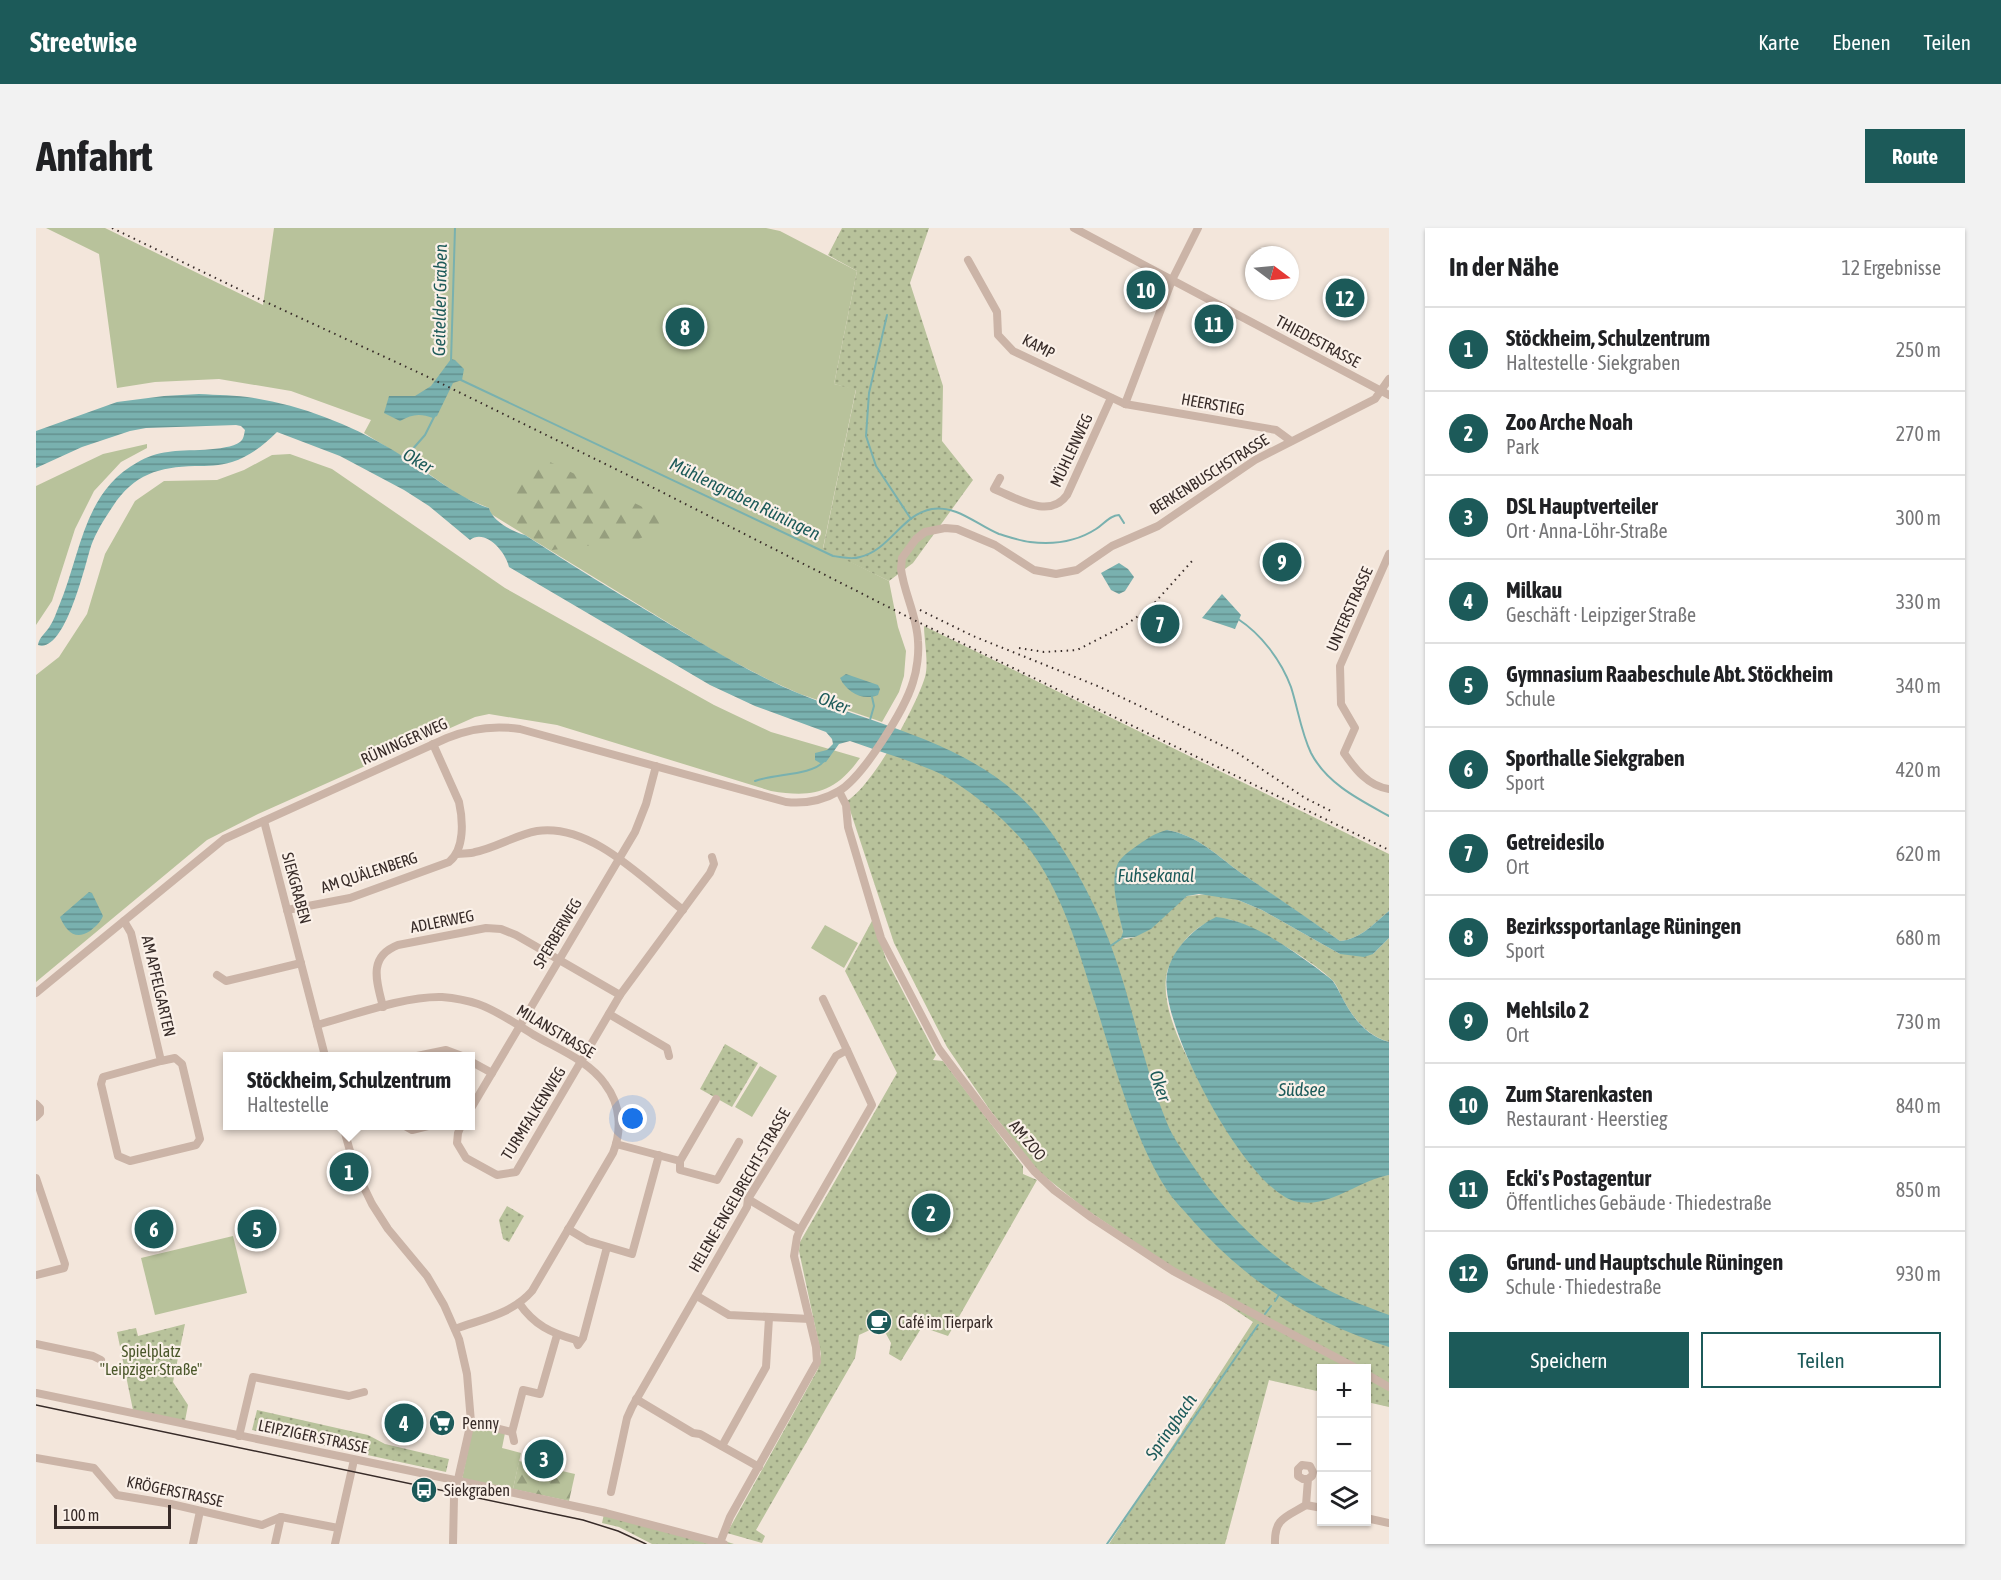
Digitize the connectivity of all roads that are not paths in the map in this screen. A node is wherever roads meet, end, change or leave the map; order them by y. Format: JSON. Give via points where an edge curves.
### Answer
{"nodes":[{"id":1,"x":1074,"y":228,"type":"edge"},
{"id":2,"x":1198,"y":228,"type":"edge"},
{"id":3,"x":968,"y":260,"type":"dead end"},
{"id":4,"x":1172,"y":280,"type":"junction"},
{"id":5,"x":1389,"y":379,"type":"edge"},
{"id":6,"x":1385,"y":393,"type":"edge"},
{"id":7,"x":1111,"y":398,"type":"junction"},
{"id":8,"x":1125,"y":404,"type":"junction"},
{"id":9,"x":1291,"y":441,"type":"junction"},
{"id":10,"x":1000,"y":478,"type":"dead end"},
{"id":11,"x":1389,"y":554,"type":"edge"},
{"id":12,"x":433,"y":744,"type":"junction"},
{"id":13,"x":656,"y":766,"type":"junction"},
{"id":14,"x":1389,"y":789,"type":"edge"},
{"id":15,"x":839,"y":791,"type":"junction"},
{"id":16,"x":264,"y":821,"type":"junction"},
{"id":17,"x":457,"y":854,"type":"junction"},
{"id":18,"x":712,"y":857,"type":"dead end"},
{"id":19,"x":619,"y":860,"type":"junction"},
{"id":20,"x":287,"y":910,"type":"junction"},
{"id":21,"x":683,"y":910,"type":"junction"},
{"id":22,"x":124,"y":921,"type":"junction"},
{"id":23,"x":558,"y":959,"type":"junction"},
{"id":24,"x":301,"y":963,"type":"junction"},
{"id":25,"x":217,"y":975,"type":"dead end"},
{"id":26,"x":36,"y":993,"type":"edge"},
{"id":27,"x":620,"y":995,"type":"junction"},
{"id":28,"x":823,"y":999,"type":"dead end"},
{"id":29,"x":383,"y":1007,"type":"junction"},
{"id":30,"x":609,"y":1014,"type":"junction"},
{"id":31,"x":317,"y":1025,"type":"junction"},
{"id":32,"x":519,"y":1026,"type":"junction"},
{"id":33,"x":847,"y":1050,"type":"junction"},
{"id":34,"x":324,"y":1052,"type":"edge"},
{"id":35,"x":436,"y":1052,"type":"edge"},
{"id":36,"x":451,"y":1052,"type":"edge"},
{"id":37,"x":669,"y":1056,"type":"dead end"},
{"id":38,"x":161,"y":1061,"type":"junction"},
{"id":39,"x":582,"y":1062,"type":"junction"},
{"id":40,"x":475,"y":1063,"type":"edge"},
{"id":41,"x":492,"y":1073,"type":"junction"},
{"id":42,"x":716,"y":1099,"type":"dead end"},
{"id":43,"x":475,"y":1103,"type":"edge"},
{"id":44,"x":36,"y":1104,"type":"edge"},
{"id":45,"x":36,"y":1117,"type":"edge"},
{"id":46,"x":344,"y":1130,"type":"edge"},
{"id":47,"x":459,"y":1130,"type":"edge"},
{"id":48,"x":739,"y":1142,"type":"dead end"},
{"id":49,"x":616,"y":1144,"type":"junction"},
{"id":50,"x":659,"y":1155,"type":"junction"},
{"id":51,"x":680,"y":1161,"type":"junction"},
{"id":52,"x":36,"y":1178,"type":"edge"},
{"id":53,"x":748,"y":1199,"type":"junction"},
{"id":54,"x":568,"y":1229,"type":"junction"},
{"id":55,"x":800,"y":1230,"type":"junction"},
{"id":56,"x":608,"y":1247,"type":"junction"},
{"id":57,"x":36,"y":1275,"type":"edge"},
{"id":58,"x":697,"y":1296,"type":"junction"},
{"id":59,"x":519,"y":1304,"type":"junction"},
{"id":60,"x":769,"y":1318,"type":"junction"},
{"id":61,"x":810,"y":1319,"type":"junction"},
{"id":62,"x":455,"y":1329,"type":"junction"},
{"id":63,"x":557,"y":1335,"type":"junction"},
{"id":64,"x":36,"y":1344,"type":"edge"},
{"id":65,"x":101,"y":1360,"type":"dead end"},
{"id":66,"x":1348,"y":1364,"type":"edge"},
{"id":67,"x":1371,"y":1377,"type":"edge"},
{"id":68,"x":1389,"y":1387,"type":"edge"},
{"id":69,"x":364,"y":1392,"type":"dead end"},
{"id":70,"x":36,"y":1393,"type":"edge"},
{"id":71,"x":636,"y":1399,"type":"junction"},
{"id":72,"x":471,"y":1422,"type":"junction"},
{"id":73,"x":512,"y":1432,"type":"junction"},
{"id":74,"x":239,"y":1436,"type":"junction"},
{"id":75,"x":514,"y":1441,"type":"dead end"},
{"id":76,"x":722,"y":1446,"type":"junction"},
{"id":77,"x":36,"y":1458,"type":"edge"},
{"id":78,"x":354,"y":1460,"type":"junction"},
{"id":79,"x":759,"y":1467,"type":"junction"},
{"id":80,"x":1308,"y":1479,"type":"dead end"},
{"id":81,"x":458,"y":1481,"type":"junction"},
{"id":82,"x":611,"y":1492,"type":"dead end"},
{"id":83,"x":1306,"y":1505,"type":"junction"},
{"id":84,"x":1317,"y":1507,"type":"edge"},
{"id":85,"x":200,"y":1511,"type":"junction"},
{"id":86,"x":281,"y":1517,"type":"junction"},
{"id":87,"x":1371,"y":1519,"type":"edge"},
{"id":88,"x":1389,"y":1522,"type":"edge"},
{"id":89,"x":338,"y":1528,"type":"junction"},
{"id":90,"x":193,"y":1544,"type":"edge"},
{"id":91,"x":275,"y":1544,"type":"edge"},
{"id":92,"x":335,"y":1544,"type":"edge"},
{"id":93,"x":453,"y":1544,"type":"edge"},
{"id":94,"x":722,"y":1544,"type":"edge"},
{"id":95,"x":1275,"y":1544,"type":"edge"}],
"edges":[{"from":1,"to":4,"type":"street","name":"THIEDESTRASSE"},
{"from":2,"to":4,"type":"street"},
{"from":3,"to":7,"type":"street","name":"KAMP","via":[[997,312],[998,335],[1013,351]]},
{"from":4,"to":6,"type":"street","name":"THIEDESTRASSE"},
{"from":4,"to":8,"type":"street"},
{"from":5,"to":6,"type":"street"},
{"from":6,"to":9,"type":"street","name":"BERKENBUSCHSTRASSE"},
{"from":7,"to":8,"type":"street","name":"HEERSTIEG"},
{"from":7,"to":10,"type":"street","name":"MÜHLENWEG","via":[[1067,495],[1058,505],[1038,506],[994,489]]},
{"from":8,"to":9,"type":"street","name":"HEERSTIEG","via":[[1276,430]]},
{"from":9,"to":15,"type":"street","name":"BERKENBUSCHSTRASSE","via":[[1255,460],[1158,526],[1065,573],[1035,570],[994,545],[957,529],[925,532],[902,558],[902,579],[917,630],[914,680],[868,760]]},
{"from":11,"to":14,"type":"street","name":"UNTERSTRASSE","via":[[1340,666],[1341,704],[1355,728],[1344,753],[1357,771],[1380,788]]},
{"from":12,"to":13,"type":"street","name":"RÜNINGER WEG","via":[[468,730],[510,728]]},
{"from":12,"to":16,"type":"street","name":"RÜNINGER WEG"},
{"from":12,"to":17,"type":"street","via":[[459,802]]},
{"from":13,"to":15,"type":"street","name":"RÜNINGER WEG","via":[[786,802],[811,801]]},
{"from":13,"to":19,"type":"street","name":"SPERBERWEG","via":[[641,819]]},
{"from":15,"to":66,"type":"street","name":"AM ZOO","via":[[881,938],[939,1049],[1034,1171],[1092,1218],[1173,1271]]},
{"from":16,"to":20,"type":"street","name":"SIEKGRABEN"},
{"from":16,"to":22,"type":"street","name":"RÜNINGER WEG","via":[[224,839]]},
{"from":17,"to":19,"type":"street","name":"AM QUÄLENBERG","via":[[548,830],[583,837]]},
{"from":17,"to":20,"type":"street","name":"AM QUÄLENBERG","via":[[449,861],[350,898]]},
{"from":18,"to":21,"type":"street","name":"TURMFALKENWEG","via":[[710,873]]},
{"from":19,"to":21,"type":"street","name":"AM QUÄLENBERG"},
{"from":19,"to":23,"type":"street","name":"SPERBERWEG"},
{"from":20,"to":24,"type":"street","name":"SIEKGRABEN"},
{"from":21,"to":27,"type":"street","name":"TURMFALKENWEG"},
{"from":22,"to":26,"type":"street","name":"RÜNINGER WEG"},
{"from":22,"to":38,"type":"street","name":"AM APFELGARTEN","via":[[131,933]]},
{"from":23,"to":27,"type":"street","name":"ADLERWEG"},
{"from":23,"to":29,"type":"street","name":"ADLERWEG","via":[[516,935],[493,928],[398,945],[385,953],[376,970]]},
{"from":23,"to":32,"type":"street","name":"SPERBERWEG"},
{"from":24,"to":25,"type":"street","via":[[226,981]]},
{"from":24,"to":31,"type":"street","name":"SIEKGRABEN"},
{"from":27,"to":30,"type":"street","name":"TURMFALKENWEG"},
{"from":28,"to":33,"type":"street"},
{"from":29,"to":31,"type":"street","name":"MILANSTRASSE"},
{"from":29,"to":32,"type":"street","name":"MILANSTRASSE","via":[[422,998],[457,999],[480,1005]]},
{"from":30,"to":37,"type":"street","via":[[666,1048]]},
{"from":30,"to":39,"type":"street","name":"TURMFALKENWEG"},
{"from":31,"to":34,"type":"street","name":"SIEKGRABEN"},
{"from":32,"to":39,"type":"street","name":"MILANSTRASSE"},
{"from":32,"to":41,"type":"street","name":"SPERBERWEG"},
{"from":33,"to":53,"type":"street","name":"HELENE-ENGELBRECHT-STRASSE","via":[[836,1056]]},
{"from":33,"to":55,"type":"street","via":[[872,1105]]},
{"from":35,"to":36,"type":"street"},
{"from":38,"to":38,"type":"street","name":"AM APFELGARTEN","via":[[176,1058],[182,1064],[200,1139],[196,1145],[130,1161],[123,1159],[118,1156],[101,1084],[103,1077]]},
{"from":39,"to":47,"type":"street","name":"TURMFALKENWEG","via":[[516,1173],[490,1172],[465,1158],[459,1149]]},
{"from":39,"to":49,"type":"street","name":"MILANSTRASSE","via":[[600,1077],[612,1096],[619,1120]]},
{"from":40,"to":41,"type":"street"},
{"from":41,"to":43,"type":"street","name":"SPERBERWEG"},
{"from":42,"to":51,"type":"street"},
{"from":44,"to":45,"type":"street","via":[[40,1108]]},
{"from":46,"to":62,"type":"street","via":[[355,1169],[372,1204],[427,1276]]},
{"from":48,"to":51,"type":"street","via":[[717,1180],[680,1170]]},
{"from":49,"to":50,"type":"street"},
{"from":49,"to":54,"type":"street","name":"MILANSTRASSE"},
{"from":50,"to":51,"type":"street"},
{"from":50,"to":56,"type":"street","via":[[632,1254]]},
{"from":52,"to":57,"type":"street","via":[[65,1264],[64,1268]]},
{"from":53,"to":55,"type":"street"},
{"from":53,"to":58,"type":"street","name":"HELENE-ENGELBRECHT-STRASSE"},
{"from":54,"to":56,"type":"street"},
{"from":54,"to":59,"type":"street","name":"MILANSTRASSE","via":[[532,1291]]},
{"from":55,"to":61,"type":"street","via":[[794,1256]]},
{"from":56,"to":63,"type":"street","via":[[583,1338],[578,1345],[576,1340]]},
{"from":58,"to":60,"type":"street","via":[[729,1315]]},
{"from":58,"to":71,"type":"street","name":"HELENE-ENGELBRECHT-STRASSE"},
{"from":59,"to":62,"type":"street","name":"MILANSTRASSE"},
{"from":59,"to":63,"type":"street","via":[[532,1321]]},
{"from":60,"to":61,"type":"street"},
{"from":60,"to":76,"type":"street","via":[[766,1368]]},
{"from":61,"to":79,"type":"street","via":[[817,1362]]},
{"from":62,"to":72,"type":"street","via":[[467,1374]]},
{"from":63,"to":73,"type":"street","via":[[540,1394],[523,1390]]},
{"from":64,"to":65,"type":"street"},
{"from":67,"to":68,"type":"street"},
{"from":69,"to":74,"type":"street","via":[[349,1396],[253,1377]]},
{"from":70,"to":74,"type":"street","name":"LEIPZIGER STRASSE"},
{"from":71,"to":76,"type":"street"},
{"from":71,"to":82,"type":"street","name":"HELENE-ENGELBRECHT-STRASSE","via":[[627,1418]]},
{"from":72,"to":73,"type":"street"},
{"from":72,"to":81,"type":"street"},
{"from":73,"to":75,"type":"street"},
{"from":74,"to":78,"type":"street","name":"LEIPZIGER STRASSE"},
{"from":76,"to":79,"type":"street"},
{"from":77,"to":85,"type":"street","name":"KRÖGERSTRASSE","via":[[94,1468],[117,1495]]},
{"from":78,"to":81,"type":"street","name":"LEIPZIGER STRASSE"},
{"from":78,"to":89,"type":"street"},
{"from":79,"to":94,"type":"street","via":[[730,1517]]},
{"from":80,"to":83,"type":"street"},
{"from":81,"to":93,"type":"street","via":[[453,1504]]},
{"from":81,"to":94,"type":"street","name":"LEIPZIGER STRASSE","via":[[606,1513]]},
{"from":83,"to":84,"type":"street"},
{"from":83,"to":95,"type":"street","via":[[1279,1521]]},
{"from":85,"to":86,"type":"street","name":"KRÖGERSTRASSE","via":[[262,1525]]},
{"from":85,"to":90,"type":"street"},
{"from":86,"to":89,"type":"street","name":"KRÖGERSTRASSE"},
{"from":86,"to":91,"type":"street"},
{"from":87,"to":88,"type":"street"},
{"from":89,"to":92,"type":"street"}]}
